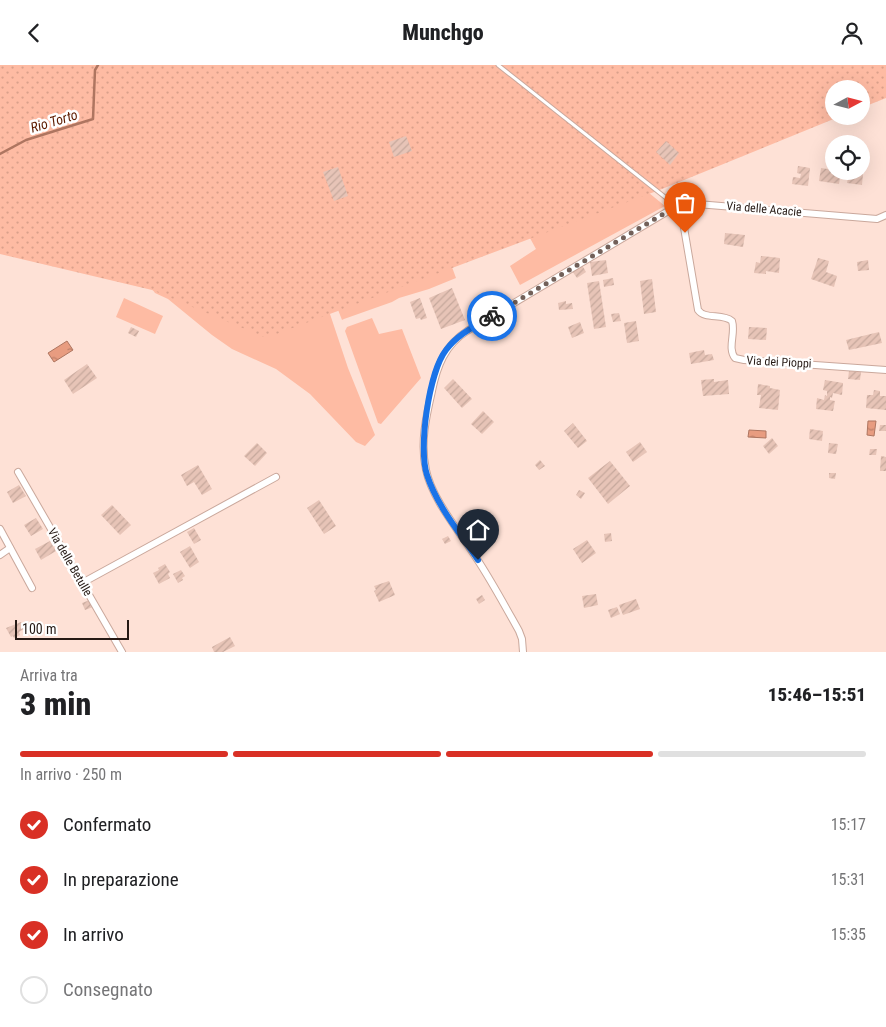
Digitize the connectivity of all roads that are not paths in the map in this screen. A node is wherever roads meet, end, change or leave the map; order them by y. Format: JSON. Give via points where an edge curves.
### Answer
{"nodes":[{"id":1,"x":498,"y":65,"type":"edge"},
{"id":2,"x":678,"y":205,"type":"junction"},
{"id":3,"x":886,"y":215,"type":"edge"},
{"id":4,"x":886,"y":369,"type":"edge"},
{"id":5,"x":18,"y":472,"type":"dead end"},
{"id":6,"x":276,"y":477,"type":"dead end"},
{"id":7,"x":0,"y":529,"type":"edge"},
{"id":8,"x":10,"y":549,"type":"junction"},
{"id":9,"x":0,"y":555,"type":"edge"},
{"id":10,"x":82,"y":583,"type":"junction"},
{"id":11,"x":32,"y":588,"type":"dead end"},
{"id":12,"x":122,"y":652,"type":"edge"},
{"id":13,"x":523,"y":652,"type":"edge"}],
"edges":[{"from":1,"to":2,"type":"lane"},
{"from":2,"to":3,"type":"street","name":"Via delle Acacie","via":[[878,219]]},
{"from":2,"to":4,"type":"street","name":"Via dei Pioppi","via":[[698,310],[703,315],[726,317],[732,321],[732,350],[736,359]]},
{"from":2,"to":13,"type":"street","via":[[465,332],[448,348],[438,365],[423,436],[427,476],[520,631]]},
{"from":5,"to":10,"type":"street","name":"Via delle Betulle"},
{"from":6,"to":10,"type":"street"},
{"from":7,"to":8,"type":"street"},
{"from":8,"to":9,"type":"street"},
{"from":8,"to":11,"type":"street"},
{"from":10,"to":12,"type":"street","name":"Via delle Betulle"}]}
